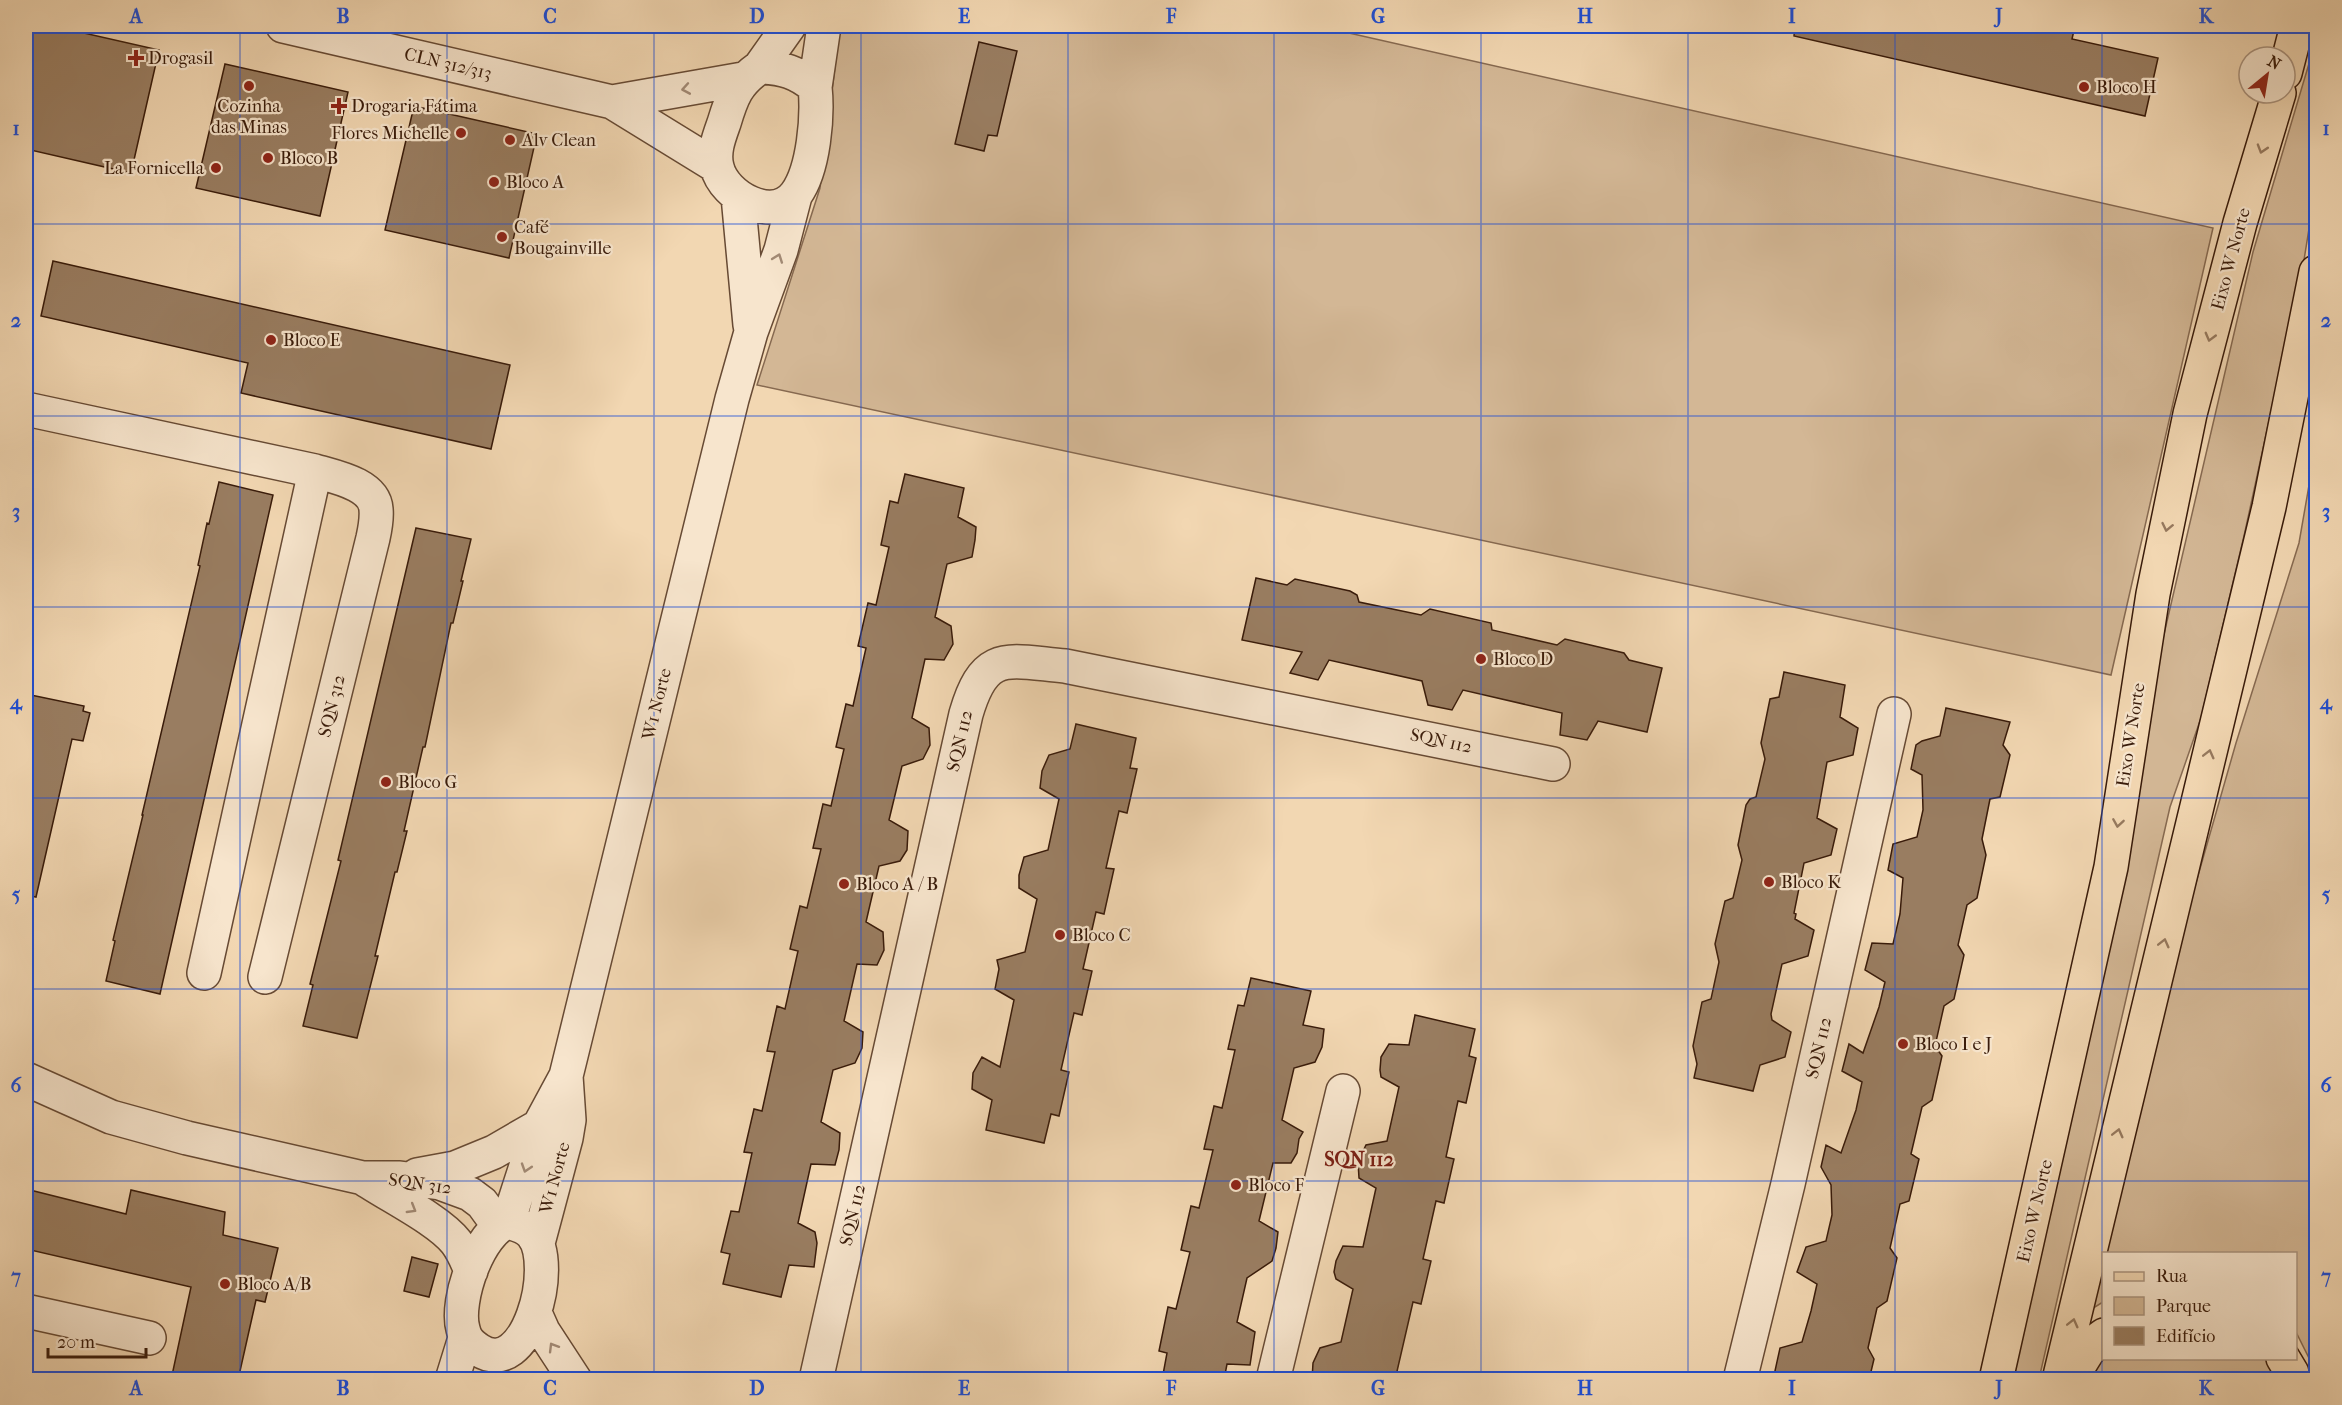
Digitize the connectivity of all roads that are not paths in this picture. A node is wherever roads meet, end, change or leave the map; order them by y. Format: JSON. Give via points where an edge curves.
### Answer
{"nodes":[{"id":1,"x":284,"y":26,"type":"edge"},
{"id":2,"x":789,"y":26,"type":"edge"},
{"id":3,"x":824,"y":26,"type":"edge"},
{"id":4,"x":2297,"y":26,"type":"edge"},
{"id":5,"x":2292,"y":45,"type":"edge"},
{"id":6,"x":752,"y":73,"type":"junction"},
{"id":7,"x":815,"y":87,"type":"junction"},
{"id":8,"x":612,"y":102,"type":"junction"},
{"id":9,"x":2275,"y":105,"type":"edge"},
{"id":10,"x":716,"y":166,"type":"junction"},
{"id":11,"x":795,"y":195,"type":"junction"},
{"id":12,"x":738,"y":196,"type":"junction"},
{"id":13,"x":2316,"y":272,"type":"edge"},
{"id":14,"x":751,"y":332,"type":"junction"},
{"id":15,"x":26,"y":409,"type":"edge"},
{"id":16,"x":315,"y":471,"type":"junction"},
{"id":17,"x":1894,"y":714,"type":"dead end"},
{"id":18,"x":1553,"y":764,"type":"dead end"},
{"id":19,"x":204,"y":973,"type":"dead end"},
{"id":20,"x":265,"y":977,"type":"dead end"},
{"id":21,"x":566,"y":1076,"type":"junction"},
{"id":22,"x":26,"y":1078,"type":"edge"},
{"id":23,"x":1343,"y":1091,"type":"dead end"},
{"id":24,"x":539,"y":1126,"type":"junction"},
{"id":25,"x":363,"y":1178,"type":"junction"},
{"id":26,"x":400,"y":1178,"type":"junction"},
{"id":27,"x":503,"y":1224,"type":"junction"},
{"id":28,"x":538,"y":1243,"type":"junction"},
{"id":29,"x":471,"y":1271,"type":"junction"},
{"id":30,"x":26,"y":1311,"type":"edge"},
{"id":31,"x":535,"y":1313,"type":"junction"},
{"id":32,"x":2102,"y":1336,"type":"edge"},
{"id":33,"x":149,"y":1338,"type":"dead end"},
{"id":34,"x":2284,"y":1360,"type":"edge"},
{"id":35,"x":489,"y":1362,"type":"edge"},
{"id":36,"x":452,"y":1380,"type":"edge"},
{"id":37,"x":575,"y":1380,"type":"edge"},
{"id":38,"x":816,"y":1380,"type":"edge"},
{"id":39,"x":1273,"y":1380,"type":"edge"},
{"id":40,"x":1740,"y":1380,"type":"edge"},
{"id":41,"x":1996,"y":1380,"type":"edge"},
{"id":42,"x":2059,"y":1380,"type":"edge"},
{"id":43,"x":2070,"y":1380,"type":"edge"},
{"id":44,"x":2293,"y":1380,"type":"edge"}],
"edges":[{"from":1,"to":8,"type":"street","name":"CLN 312/313"},
{"from":2,"to":6,"type":"street"},
{"from":3,"to":7,"type":"street"},
{"from":4,"to":5,"type":"main road"},
{"from":6,"to":7,"type":"street","via":[[782,68],[801,75]]},
{"from":6,"to":8,"type":"street","name":"CLN 312/313","one_way":true},
{"from":6,"to":10,"type":"street","via":[[732,98],[716,148]]},
{"from":7,"to":11,"type":"street","via":[[816,128],[804,178]]},
{"from":8,"to":10,"type":"street","name":"CLN 312/313"},
{"from":9,"to":41,"type":"main road","name":"Eixo W Norte","one_way":true,"via":[[2190,414],[2153,594],[2111,867]]},
{"from":10,"to":12,"type":"street","via":[[722,180]]},
{"from":11,"to":12,"type":"street","via":[[777,207],[759,207]]},
{"from":14,"to":11,"type":"street","name":"W1 Norte","one_way":true,"via":[[781,250]]},
{"from":12,"to":14,"type":"street","name":"W1 Norte"},
{"from":42,"to":13,"type":"main road","one_way":true,"via":[[2266,518]]},
{"from":14,"to":21,"type":"street","name":"W1 Norte"},
{"from":15,"to":16,"type":"street","name":"SQN 312"},
{"from":16,"to":19,"type":"street"},
{"from":16,"to":20,"type":"street","name":"SQN 312","via":[[362,489],[373,498],[376,520]]},
{"from":17,"to":40,"type":"street","name":"SQN 112"},
{"from":18,"to":38,"type":"street","name":"SQN 112","via":[[1065,666],[999,663],[983,673],[973,689],[966,714]]},
{"from":21,"to":24,"type":"street","name":"W1 Norte"},
{"from":21,"to":28,"type":"street","name":"W1 Norte","via":[[566,1138]]},
{"from":22,"to":25,"type":"street","name":"SQN 312","via":[[111,1117]]},
{"from":23,"to":39,"type":"street"},
{"from":24,"to":26,"type":"street","via":[[494,1152],[455,1168]]},
{"from":24,"to":27,"type":"street","name":"W1 Norte","one_way":true},
{"from":25,"to":26,"type":"street","name":"SQN 312"},
{"from":25,"to":29,"type":"street","name":"SQN 312","one_way":true,"via":[[439,1226],[455,1240]]},
{"from":26,"to":27,"type":"street","name":"SQN 312","via":[[440,1183],[470,1194]]},
{"from":27,"to":28,"type":"street","via":[[524,1227]]},
{"from":27,"to":29,"type":"street","name":"W1 Norte","via":[[484,1245]]},
{"from":28,"to":31,"type":"street","via":[[542,1284]]},
{"from":29,"to":35,"type":"street","name":"W1 Norte","via":[[460,1318]]},
{"from":30,"to":33,"type":"street"},
{"from":31,"to":35,"type":"street","via":[[514,1347]]},
{"from":37,"to":31,"type":"street","one_way":true},
{"from":32,"to":43,"type":"main road","via":[[2092,1343]]},
{"from":34,"to":44,"type":"main road"},
{"from":35,"to":36,"type":"street"}]}
